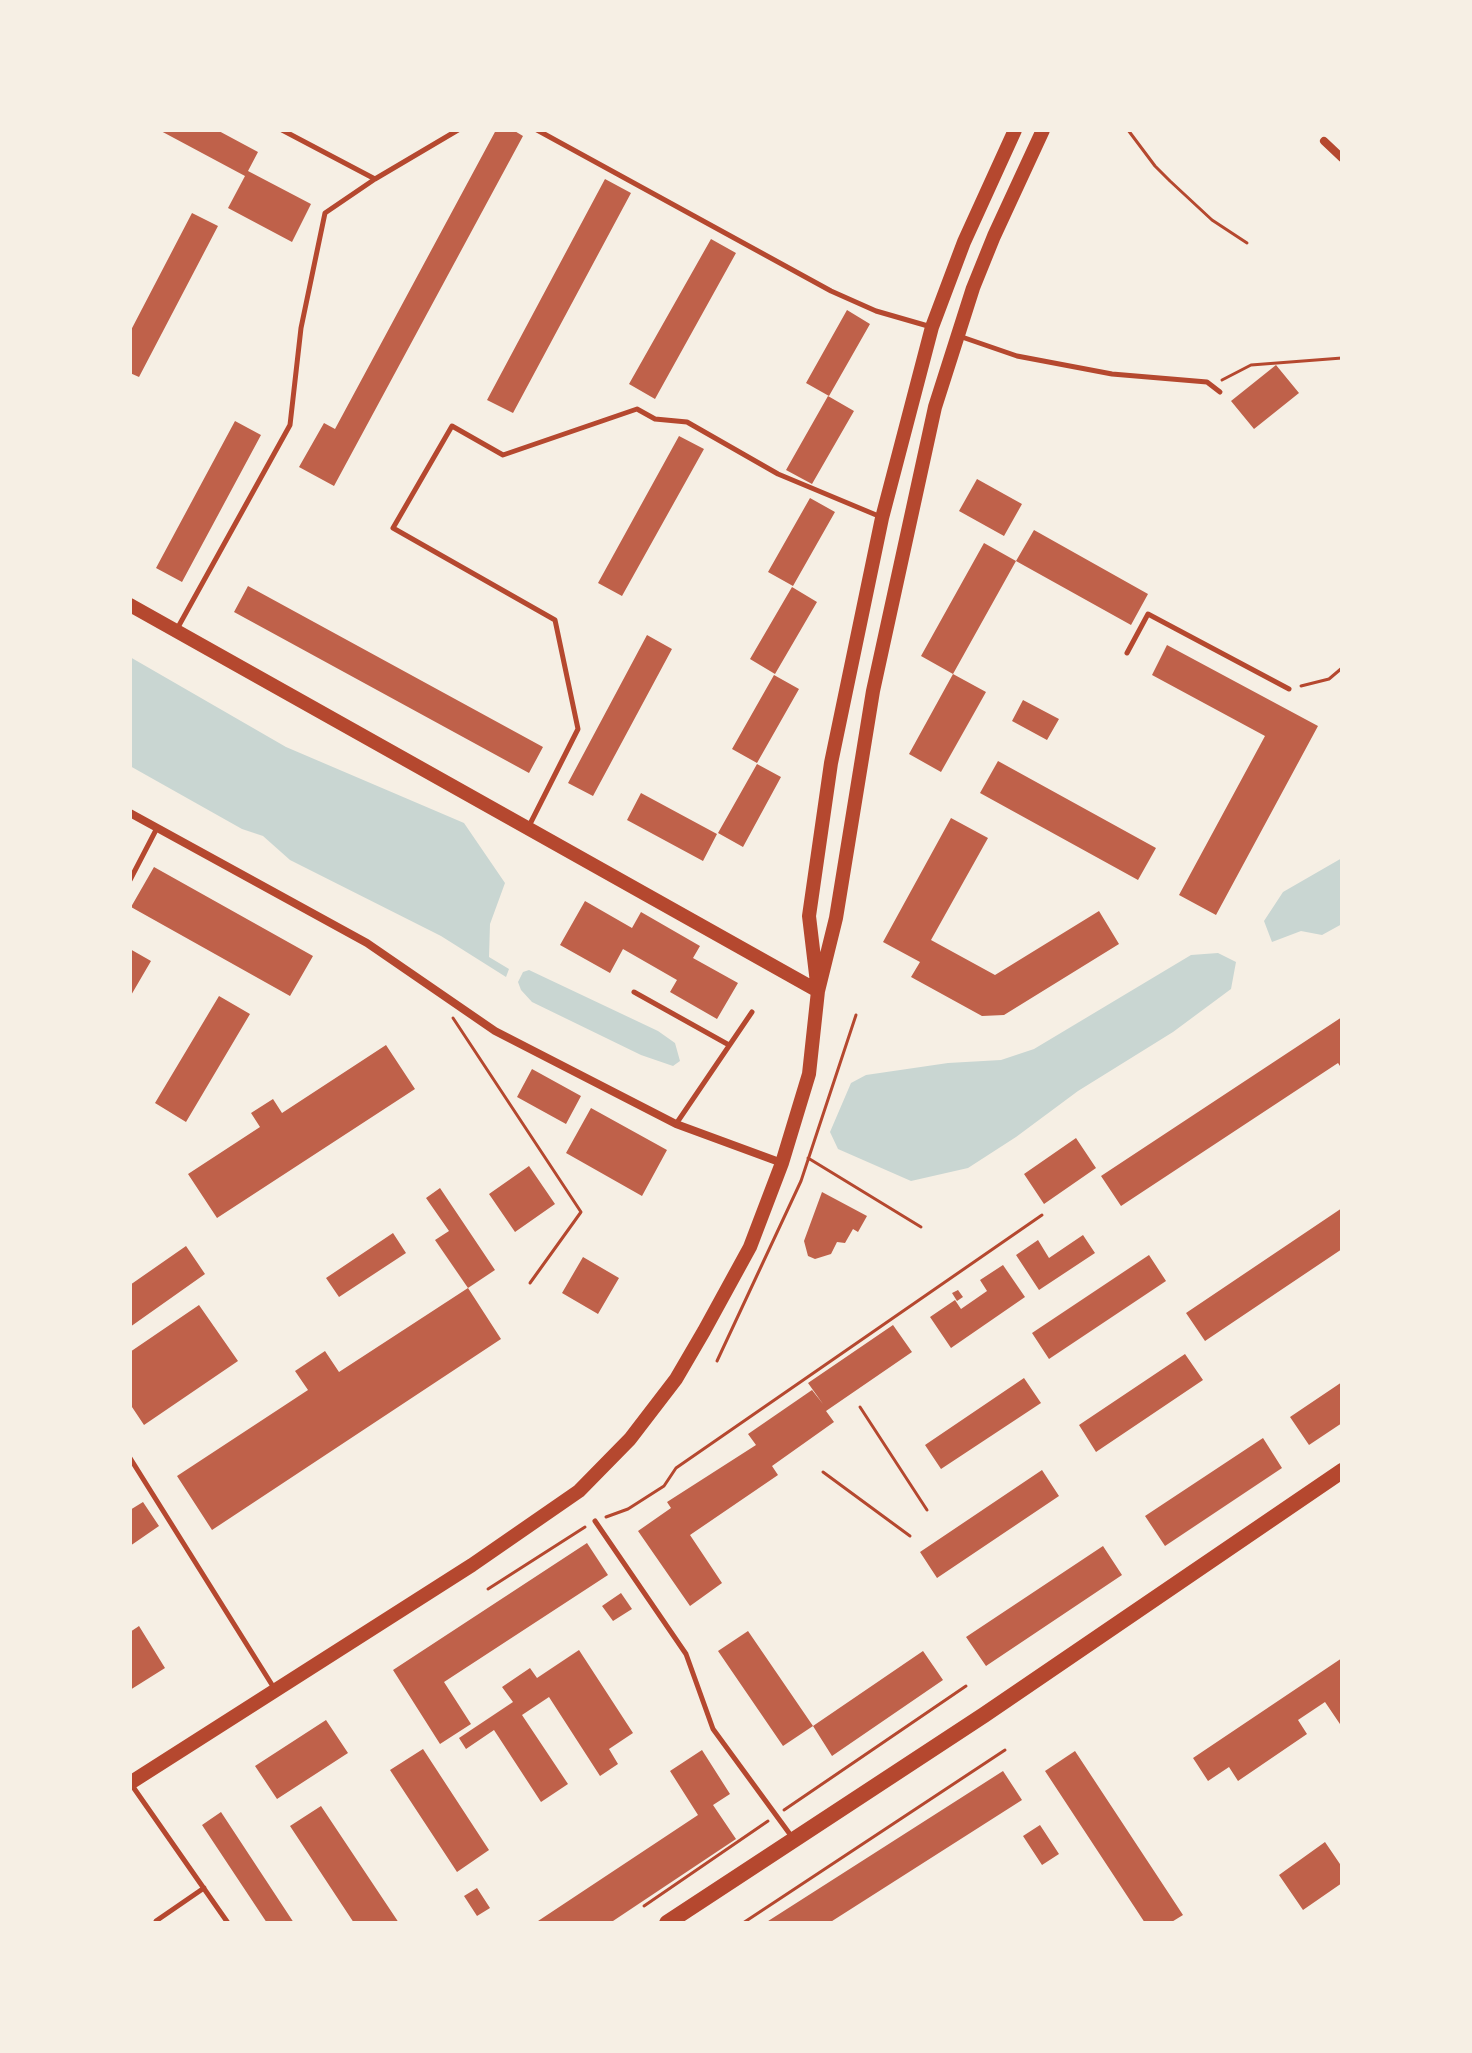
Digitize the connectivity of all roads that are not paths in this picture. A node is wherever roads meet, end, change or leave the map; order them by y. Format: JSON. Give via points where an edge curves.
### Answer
{"nodes":[{"id":1,"x":282,"y":130,"type":"edge"},
{"id":2,"x":458,"y":130,"type":"edge"},
{"id":3,"x":537,"y":130,"type":"edge"},
{"id":4,"x":1015,"y":130,"type":"edge"},
{"id":5,"x":1043,"y":130,"type":"edge"},
{"id":6,"x":1324,"y":141,"type":"dead end"},
{"id":7,"x":1342,"y":158,"type":"edge"},
{"id":8,"x":375,"y":179,"type":"junction"},
{"id":9,"x":932,"y":327,"type":"junction"},
{"id":10,"x":958,"y":336,"type":"junction"},
{"id":11,"x":1220,"y":392,"type":"dead end"},
{"id":12,"x":882,"y":518,"type":"junction"},
{"id":13,"x":130,"y":605,"type":"edge"},
{"id":14,"x":176,"y":629,"type":"junction"},
{"id":15,"x":1127,"y":653,"type":"dead end"},
{"id":16,"x":1289,"y":689,"type":"road end"},
{"id":17,"x":130,"y":813,"type":"edge"},
{"id":18,"x":157,"y":828,"type":"junction"},
{"id":19,"x":529,"y":828,"type":"junction"},
{"id":20,"x":130,"y":880,"type":"edge"},
{"id":21,"x":818,"y":991,"type":"junction"},
{"id":22,"x":634,"y":992,"type":"dead end"},
{"id":23,"x":752,"y":1012,"type":"dead end"},
{"id":24,"x":729,"y":1045,"type":"junction"},
{"id":25,"x":676,"y":1124,"type":"junction"},
{"id":26,"x":782,"y":1163,"type":"junction"},
{"id":27,"x":130,"y":1458,"type":"edge"},
{"id":28,"x":1342,"y":1471,"type":"edge"},
{"id":29,"x":595,"y":1521,"type":"road end"},
{"id":30,"x":276,"y":1691,"type":"junction"},
{"id":31,"x":130,"y":1783,"type":"edge"},
{"id":32,"x":795,"y":1842,"type":"junction"},
{"id":33,"x":204,"y":1888,"type":"junction"},
{"id":34,"x":158,"y":1923,"type":"edge"},
{"id":35,"x":228,"y":1923,"type":"edge"},
{"id":36,"x":667,"y":1923,"type":"edge"}],
"edges":[{"from":1,"to":8,"type":"lane"},
{"from":2,"to":8,"type":"lane"},
{"from":3,"to":9,"type":"lane","via":[[831,291]]},
{"from":4,"to":9,"type":"main road"},
{"from":5,"to":10,"type":"main road","via":[[994,236]]},
{"from":6,"to":7,"type":"street"},
{"from":8,"to":14,"type":"lane","via":[[325,213],[301,328],[290,425]]},
{"from":9,"to":10,"type":"main road"},
{"from":9,"to":12,"type":"main road"},
{"from":10,"to":11,"type":"lane","via":[[1017,356],[1112,374],[1207,382]]},
{"from":10,"to":21,"type":"main road","via":[[935,407],[907,528]]},
{"from":12,"to":19,"type":"lane","via":[[778,474],[687,422],[655,419],[637,409],[503,455],[452,426],[393,528],[555,620],[578,729]]},
{"from":12,"to":21,"type":"main road","via":[[831,763],[811,901]]},
{"from":13,"to":14,"type":"main road"},
{"from":14,"to":19,"type":"main road"},
{"from":15,"to":16,"type":"lane","via":[[1148,614]]},
{"from":17,"to":18,"type":"street"},
{"from":18,"to":20,"type":"lane"},
{"from":18,"to":25,"type":"street","via":[[367,943],[495,1031]]},
{"from":19,"to":21,"type":"main road"},
{"from":21,"to":26,"type":"main road","via":[[809,1074]]},
{"from":22,"to":24,"type":"lane"},
{"from":23,"to":24,"type":"lane"},
{"from":24,"to":25,"type":"lane"},
{"from":25,"to":26,"type":"street"},
{"from":26,"to":30,"type":"main road","via":[[750,1247],[704,1331],[676,1379],[611,1461],[537,1522]]},
{"from":27,"to":30,"type":"lane"},
{"from":28,"to":32,"type":"main road"},
{"from":29,"to":32,"type":"lane","via":[[686,1654],[713,1729]]},
{"from":30,"to":31,"type":"main road"},
{"from":31,"to":33,"type":"lane"},
{"from":32,"to":36,"type":"main road"},
{"from":33,"to":34,"type":"lane"},
{"from":33,"to":35,"type":"lane"}]}
